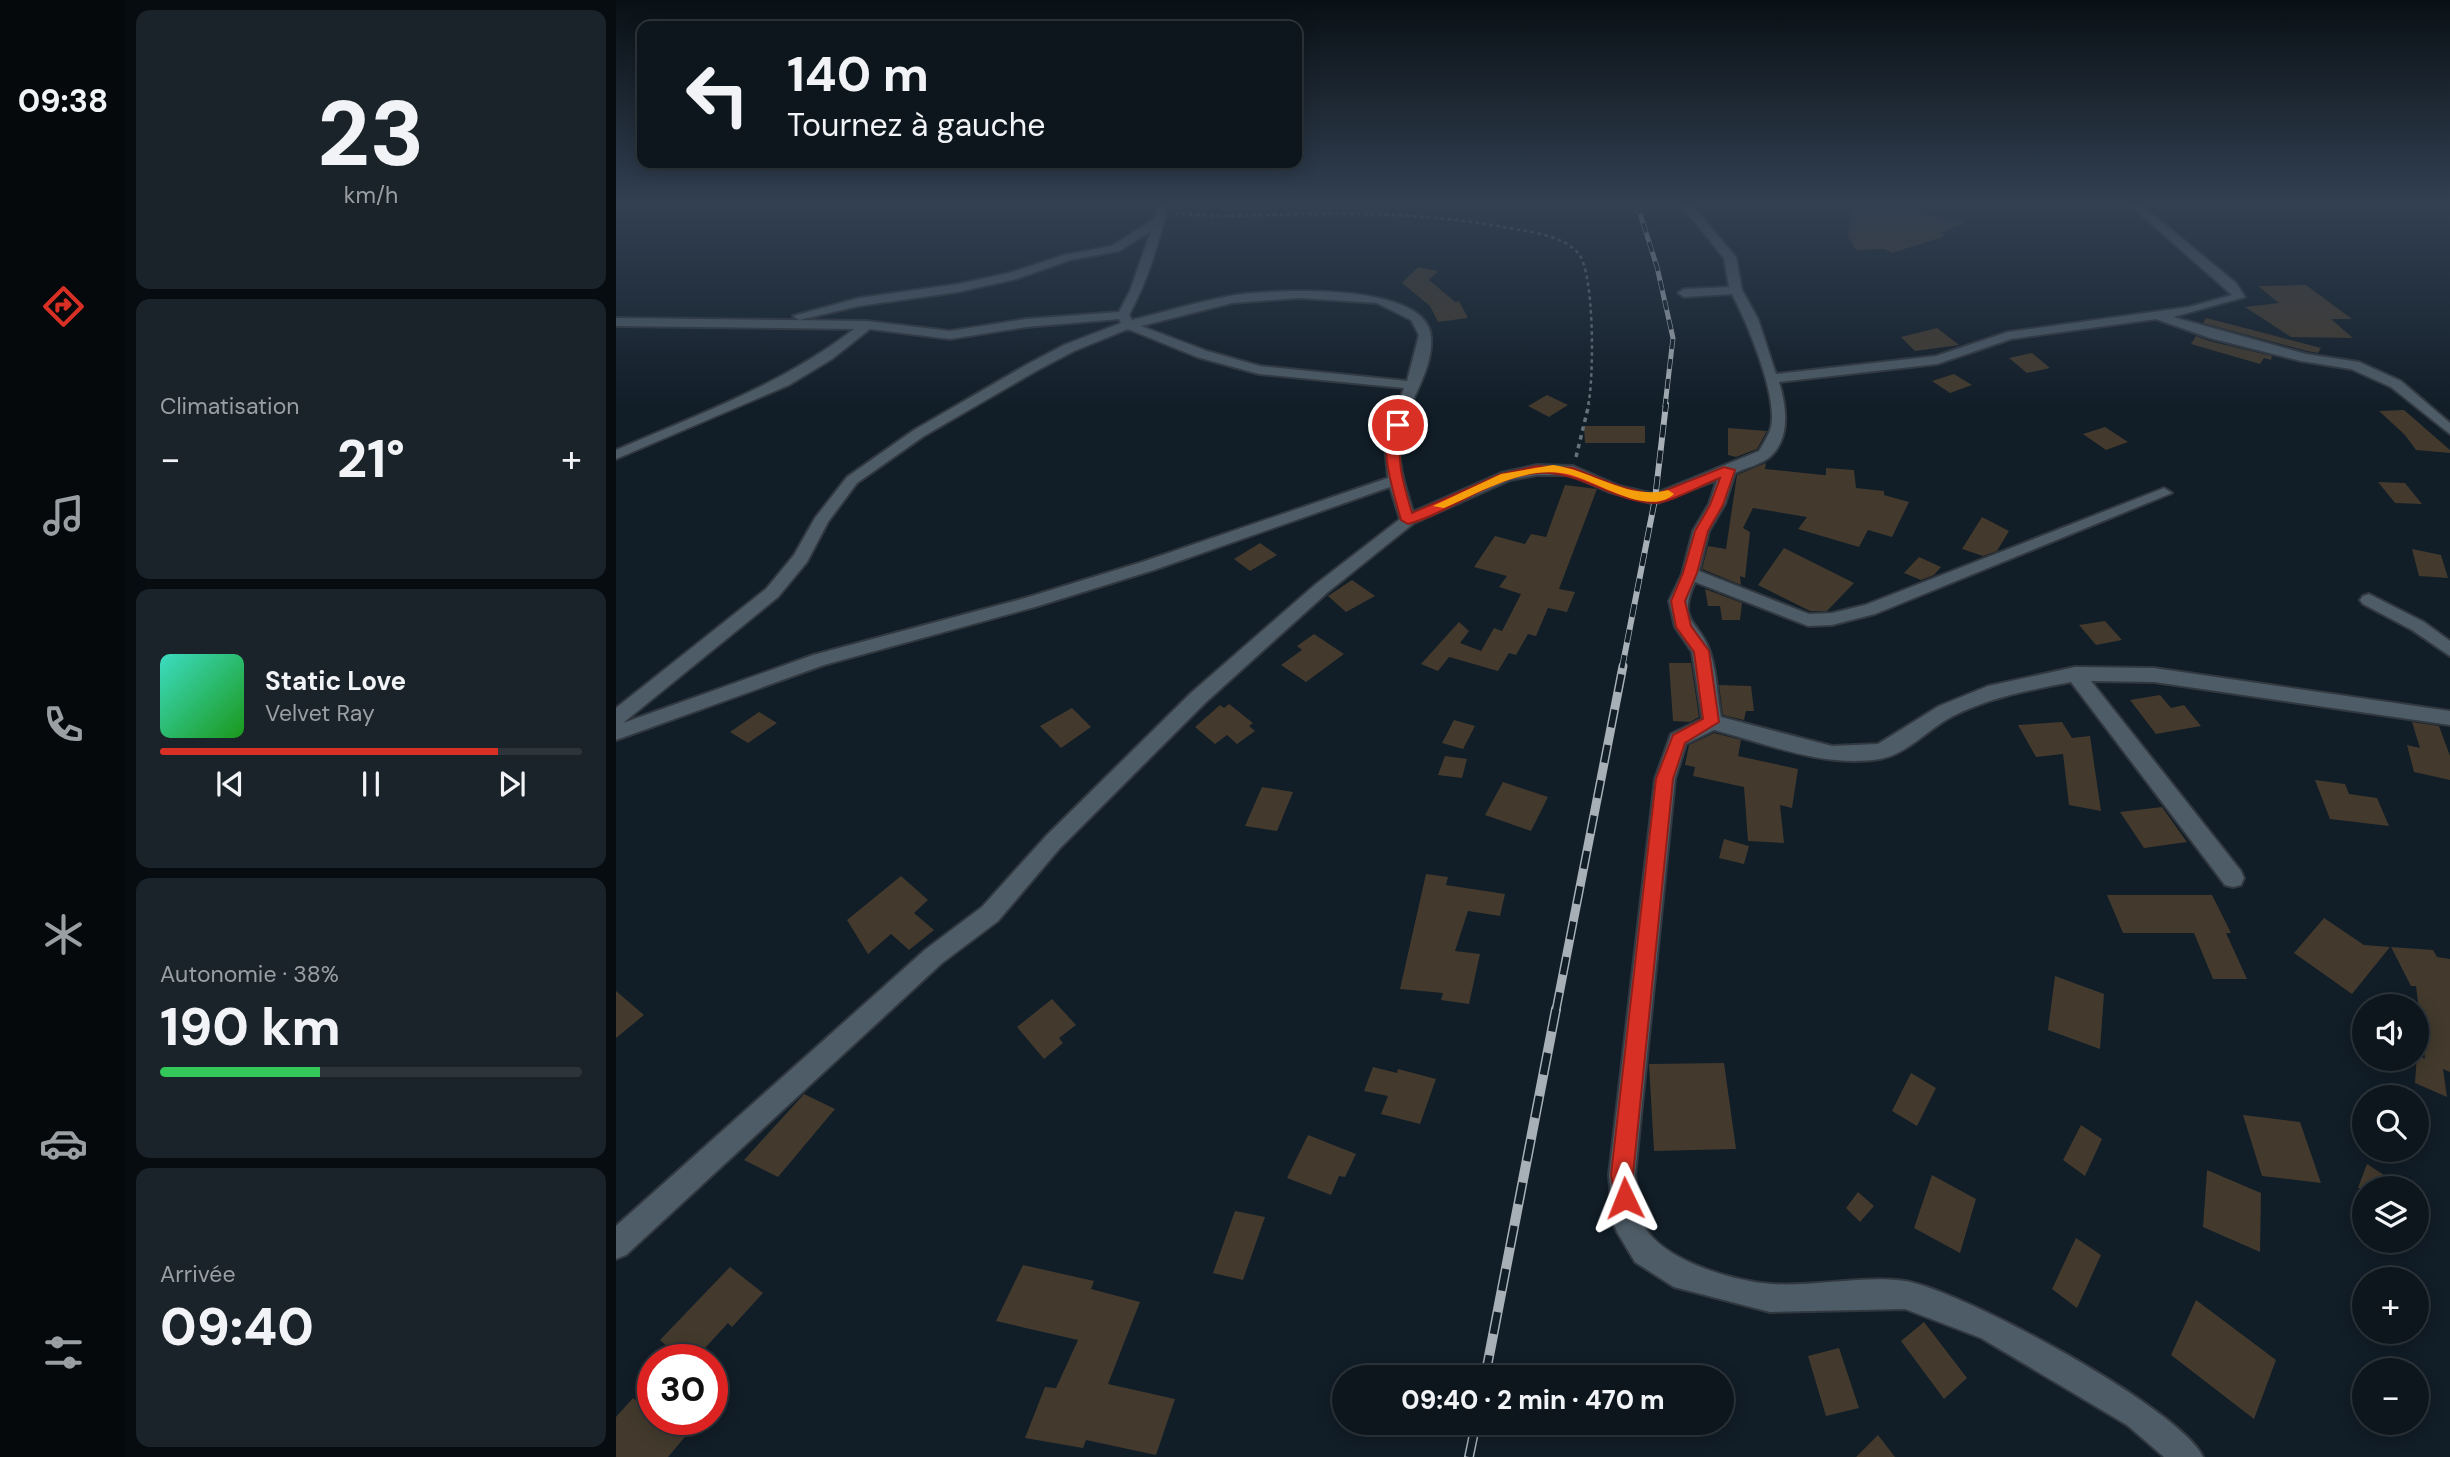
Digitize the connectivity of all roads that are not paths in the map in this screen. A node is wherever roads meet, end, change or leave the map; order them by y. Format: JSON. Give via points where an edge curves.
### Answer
{"nodes":[{"id":1,"x":1024,"y":272,"type":"edge"},
{"id":2,"x":1143,"y":272,"type":"edge"},
{"id":3,"x":1733,"y":272,"type":"edge"},
{"id":4,"x":2214,"y":272,"type":"edge"},
{"id":5,"x":1736,"y":290,"type":"junction"},
{"id":6,"x":1684,"y":293,"type":"dead end"},
{"id":7,"x":2157,"y":316,"type":"junction"},
{"id":8,"x":1126,"y":320,"type":"junction"},
{"id":9,"x":616,"y":322,"type":"edge"},
{"id":10,"x":769,"y":323,"type":"junction"},
{"id":11,"x":867,"y":325,"type":"junction"},
{"id":12,"x":1770,"y":379,"type":"junction"},
{"id":13,"x":1410,"y":385,"type":"junction"},
{"id":14,"x":2450,"y":430,"type":"edge"},
{"id":15,"x":616,"y":455,"type":"edge"},
{"id":16,"x":1728,"y":470,"type":"junction"},
{"id":17,"x":1396,"y":480,"type":"junction"},
{"id":18,"x":2164,"y":493,"type":"dead end"},
{"id":19,"x":1408,"y":520,"type":"junction"},
{"id":20,"x":1690,"y":573,"type":"junction"},
{"id":21,"x":2369,"y":600,"type":"dead end"},
{"id":22,"x":2450,"y":650,"type":"edge"},
{"id":23,"x":2075,"y":674,"type":"junction"},
{"id":24,"x":616,"y":718,"type":"edge"},
{"id":25,"x":2450,"y":718,"type":"edge"},
{"id":26,"x":1712,"y":722,"type":"junction"},
{"id":27,"x":616,"y":733,"type":"edge"},
{"id":28,"x":2233,"y":878,"type":"dead end"},
{"id":29,"x":616,"y":1245,"type":"edge"},
{"id":30,"x":2187,"y":1457,"type":"edge"}],
"edges":[{"from":1,"to":10,"type":"street"},
{"from":2,"to":8,"type":"street"},
{"from":3,"to":5,"type":"street"},
{"from":4,"to":7,"type":"street","via":[[2239,297]]},
{"from":5,"to":6,"type":"street"},
{"from":5,"to":12,"type":"street","via":[[1752,319]]},
{"from":7,"to":12,"type":"street","via":[[2008,336],[1937,360]]},
{"from":7,"to":14,"type":"street","via":[[2306,358],[2354,365],[2396,384]]},
{"from":8,"to":11,"type":"street","via":[[1026,323],[950,335]]},
{"from":8,"to":13,"type":"street","via":[[1202,354],[1258,370]]},
{"from":8,"to":13,"type":"street","via":[[1267,295],[1380,300],[1416,318],[1425,335]]},
{"from":8,"to":24,"type":"street","via":[[919,433],[852,480],[772,593]]},
{"from":9,"to":10,"type":"street"},
{"from":10,"to":11,"type":"street"},
{"from":11,"to":15,"type":"street","via":[[784,382]]},
{"from":12,"to":16,"type":"street","via":[[1779,404],[1778,428],[1765,454]]},
{"from":13,"to":17,"type":"street","via":[[1392,443]]},
{"from":16,"to":19,"type":"street","via":[[1656,499],[1614,489],[1573,471],[1545,469],[1506,476]]},
{"from":16,"to":20,"type":"street","via":[[1717,505],[1701,531]]},
{"from":17,"to":19,"type":"street"},
{"from":17,"to":27,"type":"street","via":[[1069,591],[819,660]]},
{"from":18,"to":20,"type":"street","via":[[1869,610],[1832,619],[1808,620]]},
{"from":19,"to":29,"type":"street","via":[[1322,588],[1198,698],[1053,842],[990,914],[934,956]]},
{"from":20,"to":26,"type":"street","via":[[1678,601],[1684,627],[1701,651]]},
{"from":21,"to":22,"type":"street","via":[[2426,631]]},
{"from":23,"to":25,"type":"street","via":[[2154,675]]},
{"from":23,"to":26,"type":"street","via":[[1995,691],[1946,711],[1881,751],[1832,754]]},
{"from":23,"to":28,"type":"street"},
{"from":26,"to":30,"type":"street","via":[[1678,739],[1665,779],[1622,1175],[1627,1222],[1645,1252],[1684,1277],[1770,1297],[1905,1295],[1990,1326],[2138,1414]]}]}
